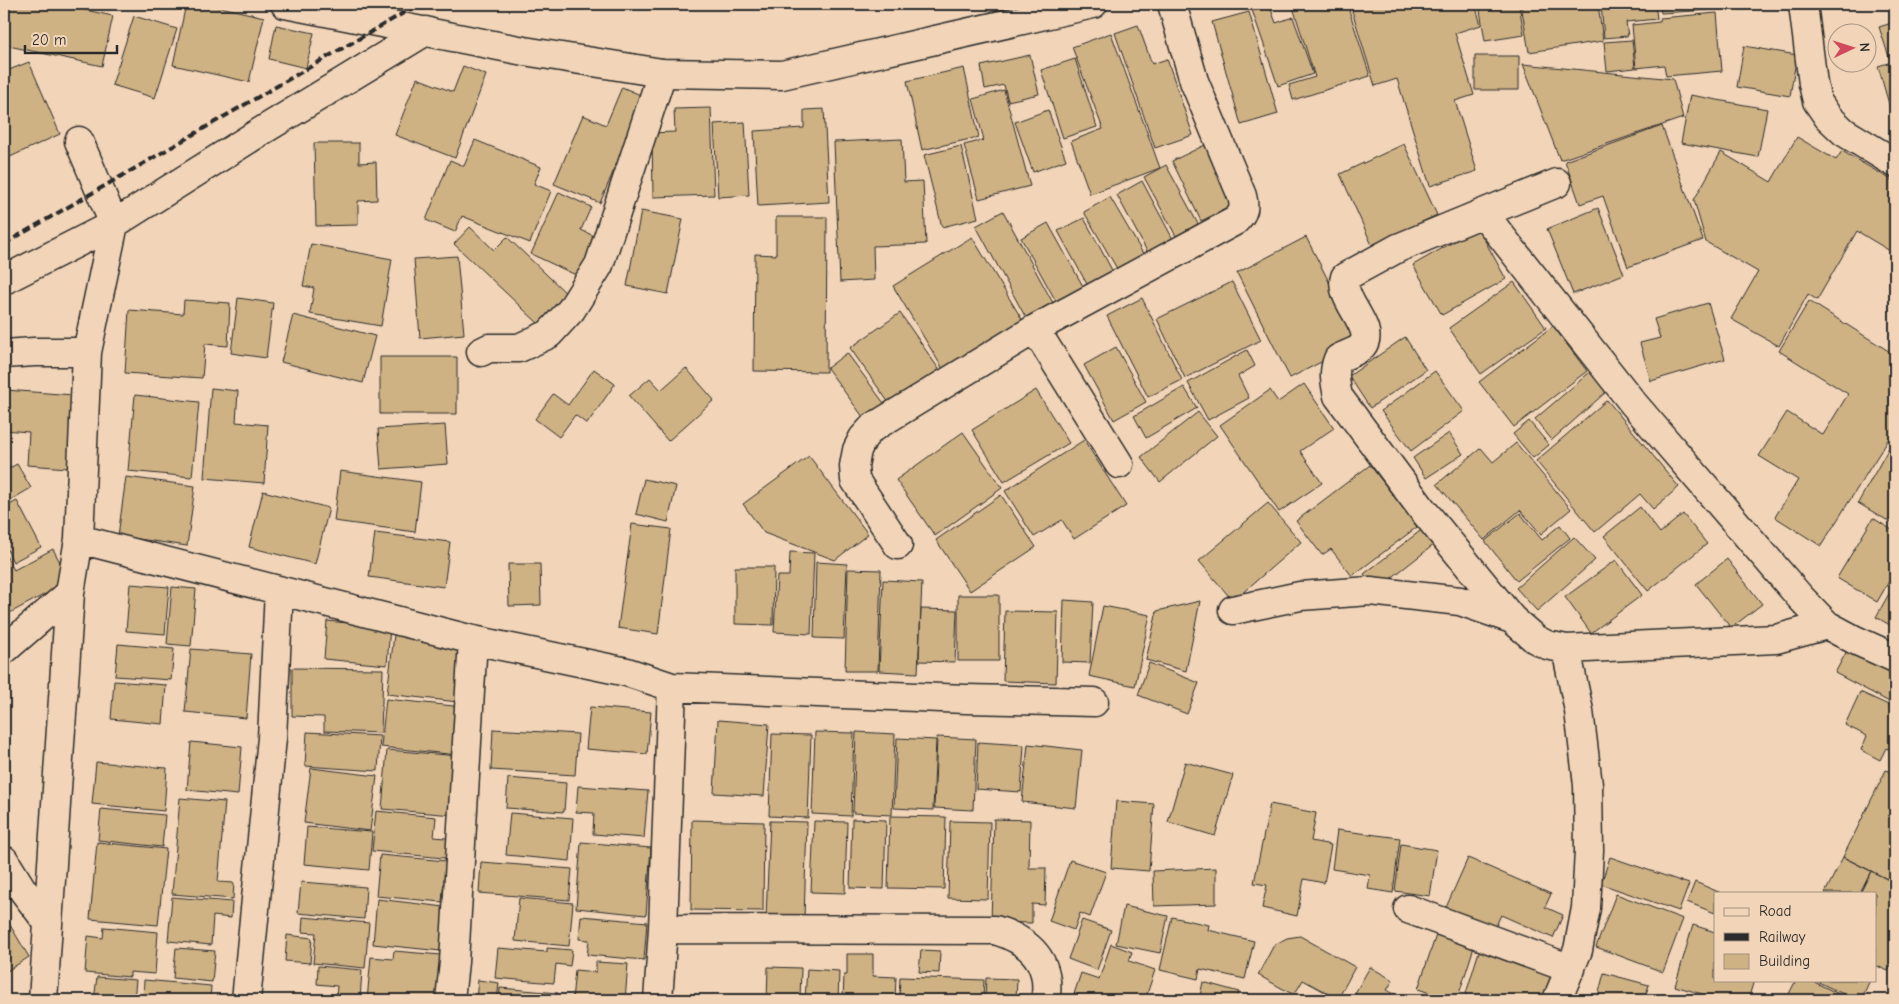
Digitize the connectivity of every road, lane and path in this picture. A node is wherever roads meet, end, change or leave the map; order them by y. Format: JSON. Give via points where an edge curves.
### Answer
{"nodes":[{"id":1,"x":285,"y":4,"type":"edge"},
{"id":2,"x":1093,"y":4,"type":"edge"},
{"id":3,"x":1172,"y":4,"type":"edge"},
{"id":4,"x":1803,"y":4,"type":"edge"},
{"id":5,"x":426,"y":31,"type":"junction"},
{"id":6,"x":662,"y":73,"type":"junction"},
{"id":7,"x":79,"y":141,"type":"dead end"},
{"id":8,"x":1895,"y":164,"type":"edge"},
{"id":9,"x":1557,"y":183,"type":"dead end"},
{"id":10,"x":1483,"y":214,"type":"junction"},
{"id":11,"x":114,"y":224,"type":"junction"},
{"id":12,"x":4,"y":280,"type":"edge"},
{"id":13,"x":1035,"y":329,"type":"junction"},
{"id":14,"x":87,"y":352,"type":"junction"},
{"id":15,"x":481,"y":352,"type":"dead end"},
{"id":16,"x":4,"y":354,"type":"edge"},
{"id":17,"x":1119,"y":464,"type":"dead end"},
{"id":18,"x":79,"y":539,"type":"junction"},
{"id":19,"x":898,"y":545,"type":"dead end"},
{"id":20,"x":279,"y":590,"type":"junction"},
{"id":21,"x":70,"y":593,"type":"junction"},
{"id":22,"x":1234,"y":610,"type":"dead end"},
{"id":23,"x":1512,"y":619,"type":"junction"},
{"id":24,"x":1827,"y":625,"type":"junction"},
{"id":25,"x":473,"y":640,"type":"junction"},
{"id":26,"x":1566,"y":649,"type":"junction"},
{"id":27,"x":4,"y":650,"type":"edge"},
{"id":28,"x":1895,"y":658,"type":"edge"},
{"id":29,"x":672,"y":687,"type":"junction"},
{"id":30,"x":1094,"y":702,"type":"dead end"},
{"id":31,"x":4,"y":860,"type":"edge"},
{"id":32,"x":1408,"y":909,"type":"dead end"},
{"id":33,"x":48,"y":923,"type":"junction"},
{"id":34,"x":664,"y":929,"type":"junction"},
{"id":35,"x":1571,"y":969,"type":"junction"},
{"id":36,"x":43,"y":1000,"type":"edge"},
{"id":37,"x":246,"y":1000,"type":"edge"},
{"id":38,"x":450,"y":1000,"type":"edge"},
{"id":39,"x":658,"y":1000,"type":"edge"},
{"id":40,"x":1046,"y":1000,"type":"edge"},
{"id":41,"x":1558,"y":1000,"type":"edge"}],
"edges":[{"from":1,"to":5,"type":"street"},
{"from":2,"to":6,"type":"street","via":[[782,75]]},
{"from":3,"to":13,"type":"street","via":[[1194,81],[1242,196],[1243,211],[1234,220]]},
{"from":4,"to":8,"type":"street","via":[[1818,101],[1828,117],[1844,132]]},
{"from":5,"to":6,"type":"street","via":[[524,51]]},
{"from":5,"to":11,"type":"street"},
{"from":6,"to":15,"type":"street","via":[[598,265],[571,310],[549,334],[519,348],[489,348]]},
{"from":7,"to":11,"type":"street"},
{"from":9,"to":10,"type":"street"},
{"from":10,"to":23,"type":"street","via":[[1398,248],[1345,278],[1344,290],[1366,338],[1362,347],[1338,359],[1334,369],[1335,384],[1338,396],[1422,509]]},
{"from":10,"to":24,"type":"street","via":[[1633,403]]},
{"from":11,"to":12,"type":"street"},
{"from":11,"to":14,"type":"street"},
{"from":13,"to":17,"type":"street"},
{"from":13,"to":19,"type":"street","via":[[872,428],[863,438],[857,450],[855,480]]},
{"from":14,"to":16,"type":"street"},
{"from":14,"to":18,"type":"street"},
{"from":18,"to":20,"type":"street"},
{"from":18,"to":21,"type":"street"},
{"from":20,"to":25,"type":"street"},
{"from":20,"to":37,"type":"street","via":[[272,738]]},
{"from":21,"to":27,"type":"street"},
{"from":21,"to":33,"type":"street"},
{"from":22,"to":23,"type":"street","via":[[1300,596],[1370,591],[1460,601]]},
{"from":23,"to":26,"type":"street","via":[[1535,640]]},
{"from":24,"to":26,"type":"street","via":[[1776,639]]},
{"from":24,"to":28,"type":"street"},
{"from":25,"to":29,"type":"street","via":[[626,672]]},
{"from":25,"to":38,"type":"street"},
{"from":26,"to":35,"type":"street","via":[[1579,711],[1588,785],[1586,908]]},
{"from":29,"to":30,"type":"street"},
{"from":29,"to":34,"type":"street"},
{"from":31,"to":33,"type":"street"},
{"from":32,"to":35,"type":"street"},
{"from":33,"to":36,"type":"street"},
{"from":34,"to":39,"type":"street"},
{"from":34,"to":40,"type":"street","via":[[995,930],[1010,934],[1025,944],[1038,959],[1046,979]]},
{"from":35,"to":41,"type":"street"}]}
